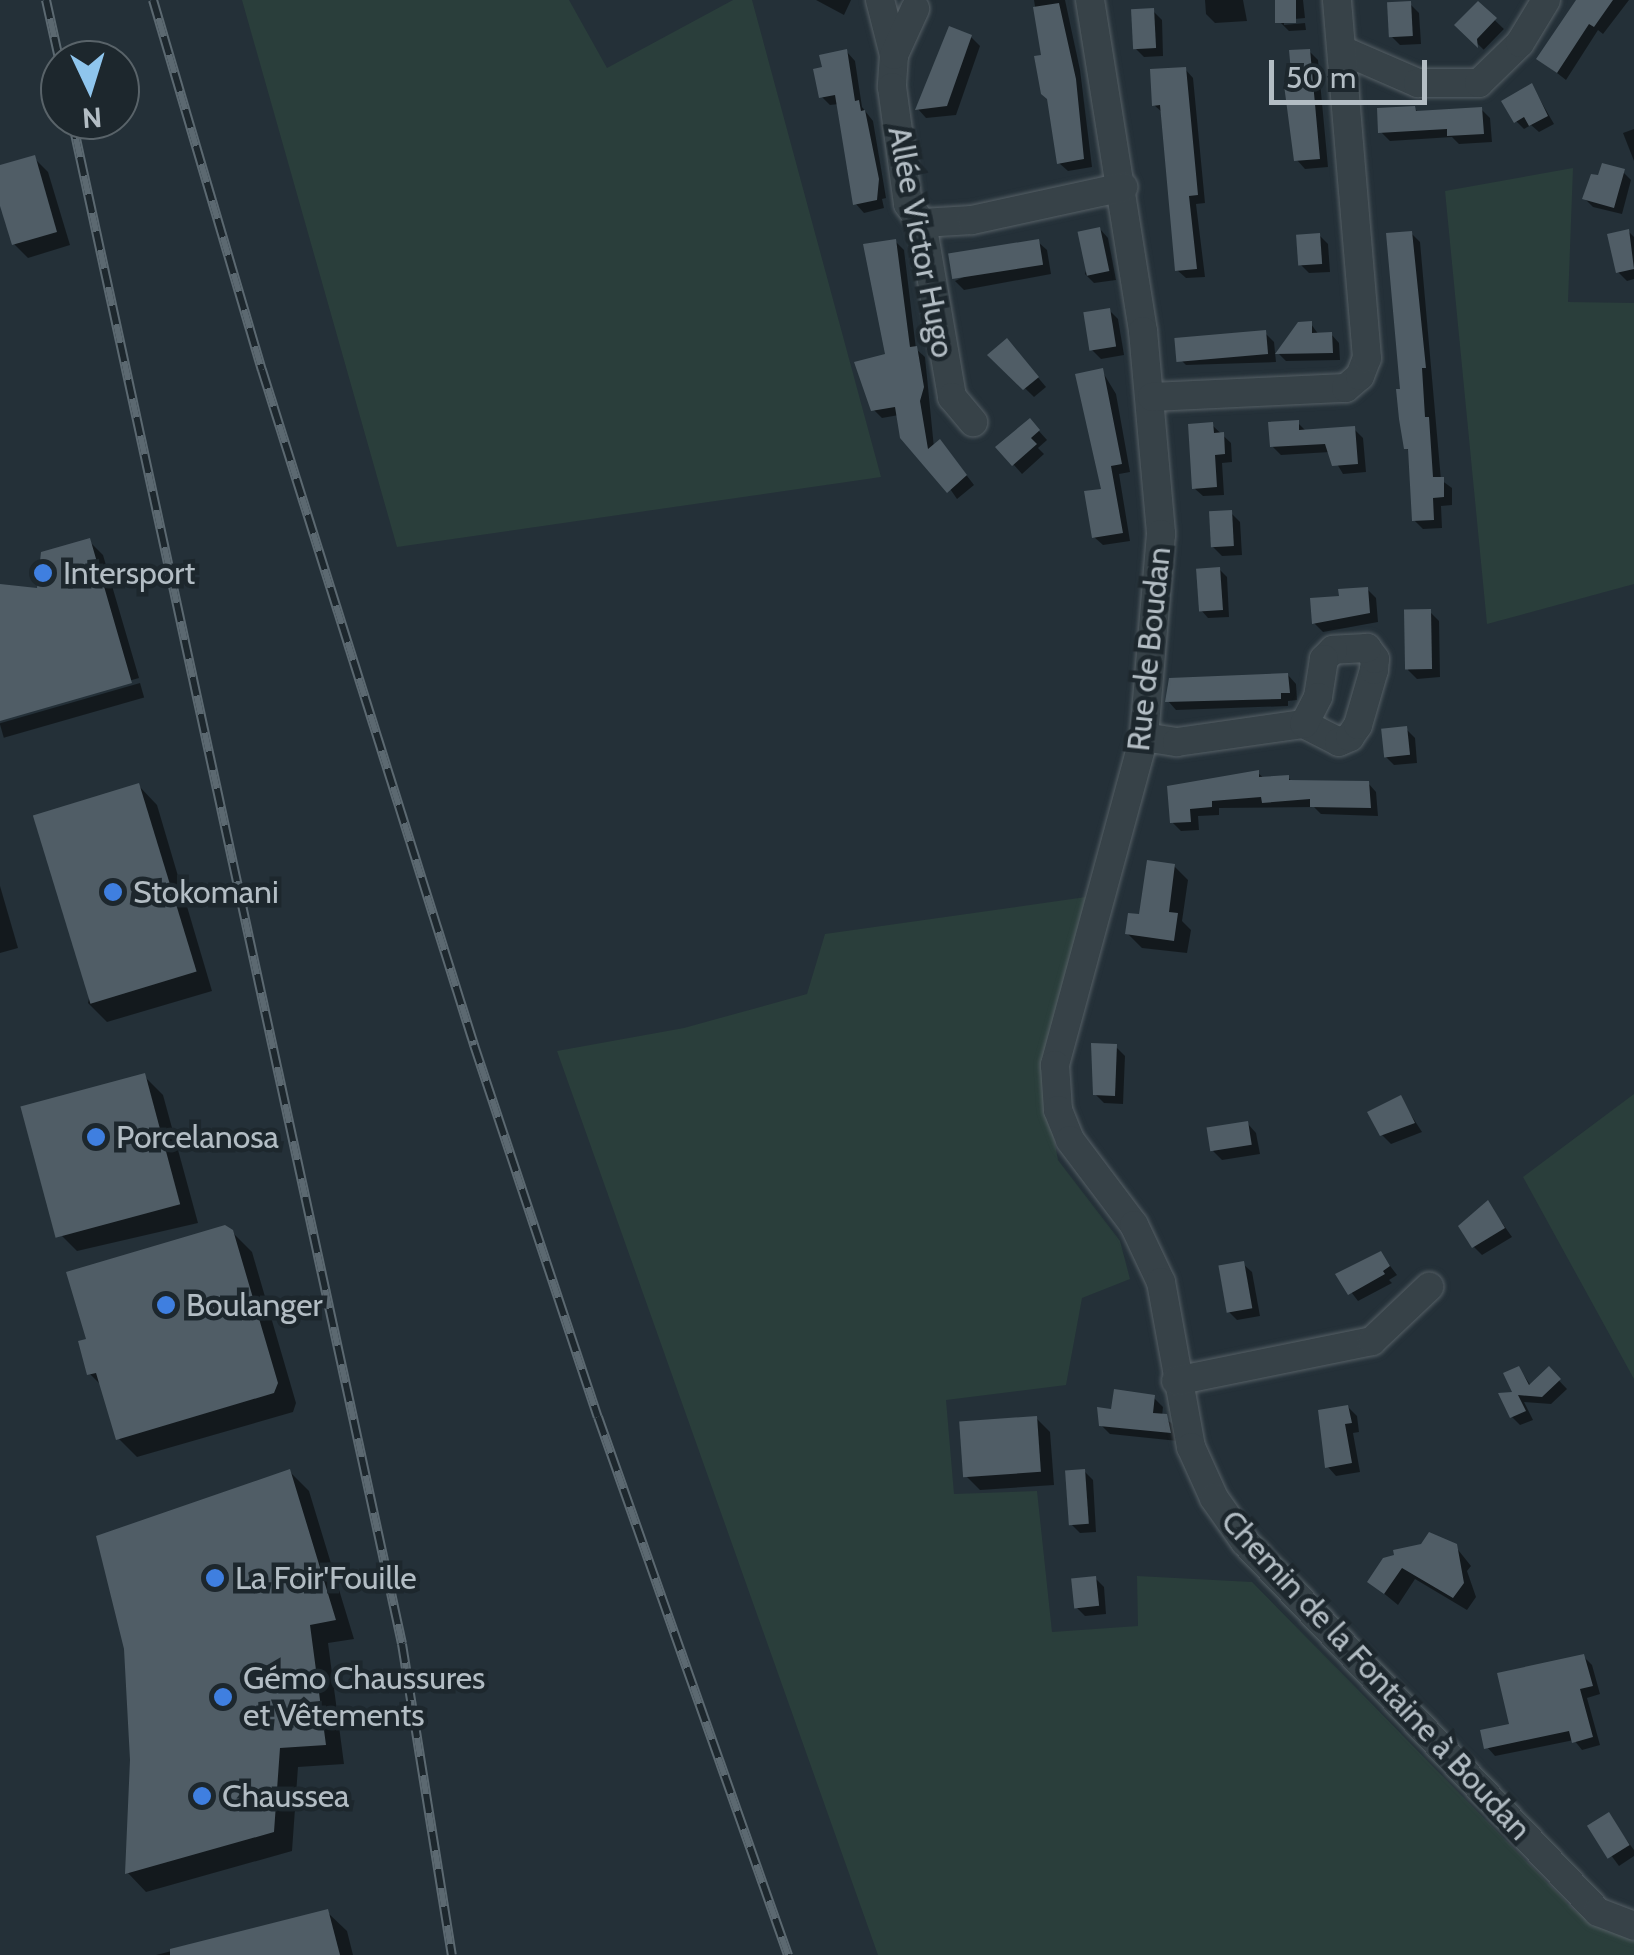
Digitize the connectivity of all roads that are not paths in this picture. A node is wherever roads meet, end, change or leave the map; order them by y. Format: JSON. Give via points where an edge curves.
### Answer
{"nodes":[{"id":1,"x":880,"y":0,"type":"edge"},
{"id":2,"x":1090,"y":0,"type":"edge"},
{"id":3,"x":1337,"y":0,"type":"edge"},
{"id":4,"x":1546,"y":0,"type":"edge"},
{"id":5,"x":915,"y":9,"type":"dead end"},
{"id":6,"x":1342,"y":50,"type":"junction"},
{"id":7,"x":894,"y":55,"type":"junction"},
{"id":8,"x":1123,"y":187,"type":"junction"},
{"id":9,"x":922,"y":223,"type":"junction"},
{"id":10,"x":1152,"y":398,"type":"junction"},
{"id":11,"x":973,"y":422,"type":"dead end"},
{"id":12,"x":1304,"y":724,"type":"dead end"},
{"id":13,"x":1144,"y":737,"type":"junction"},
{"id":14,"x":1430,"y":1287,"type":"dead end"},
{"id":15,"x":1176,"y":1381,"type":"junction"},
{"id":16,"x":1634,"y":1926,"type":"edge"}],
"edges":[{"from":1,"to":7,"type":"street","name":"Allée Victor Hugo"},
{"from":2,"to":8,"type":"street","name":"Rue de Boudan"},
{"from":3,"to":6,"type":"street"},
{"from":4,"to":6,"type":"street","via":[[1520,43],[1479,83],[1418,83]]},
{"from":5,"to":7,"type":"street","name":"Allée Victor Hugo"},
{"from":6,"to":10,"type":"street","via":[[1367,358],[1360,376],[1346,388]]},
{"from":7,"to":9,"type":"street","name":"Allée Victor Hugo","via":[[908,204]]},
{"from":8,"to":9,"type":"street","via":[[972,220]]},
{"from":8,"to":10,"type":"street","name":"Rue de Boudan"},
{"from":9,"to":11,"type":"street","name":"Allée Victor Hugo","via":[[952,396]]},
{"from":10,"to":13,"type":"street","name":"Rue de Boudan","via":[[1161,534]]},
{"from":12,"to":13,"type":"street","via":[[1177,742]]},
{"from":13,"to":15,"type":"street","name":"Rue de Boudan","via":[[1055,1064],[1058,1110],[1070,1140],[1134,1225],[1161,1282]]},
{"from":14,"to":15,"type":"street","via":[[1372,1341]]},
{"from":15,"to":16,"type":"street","name":"Chemin de la Fontaine à Boudan","via":[[1191,1447],[1214,1498],[1245,1542],[1598,1912]]}]}
